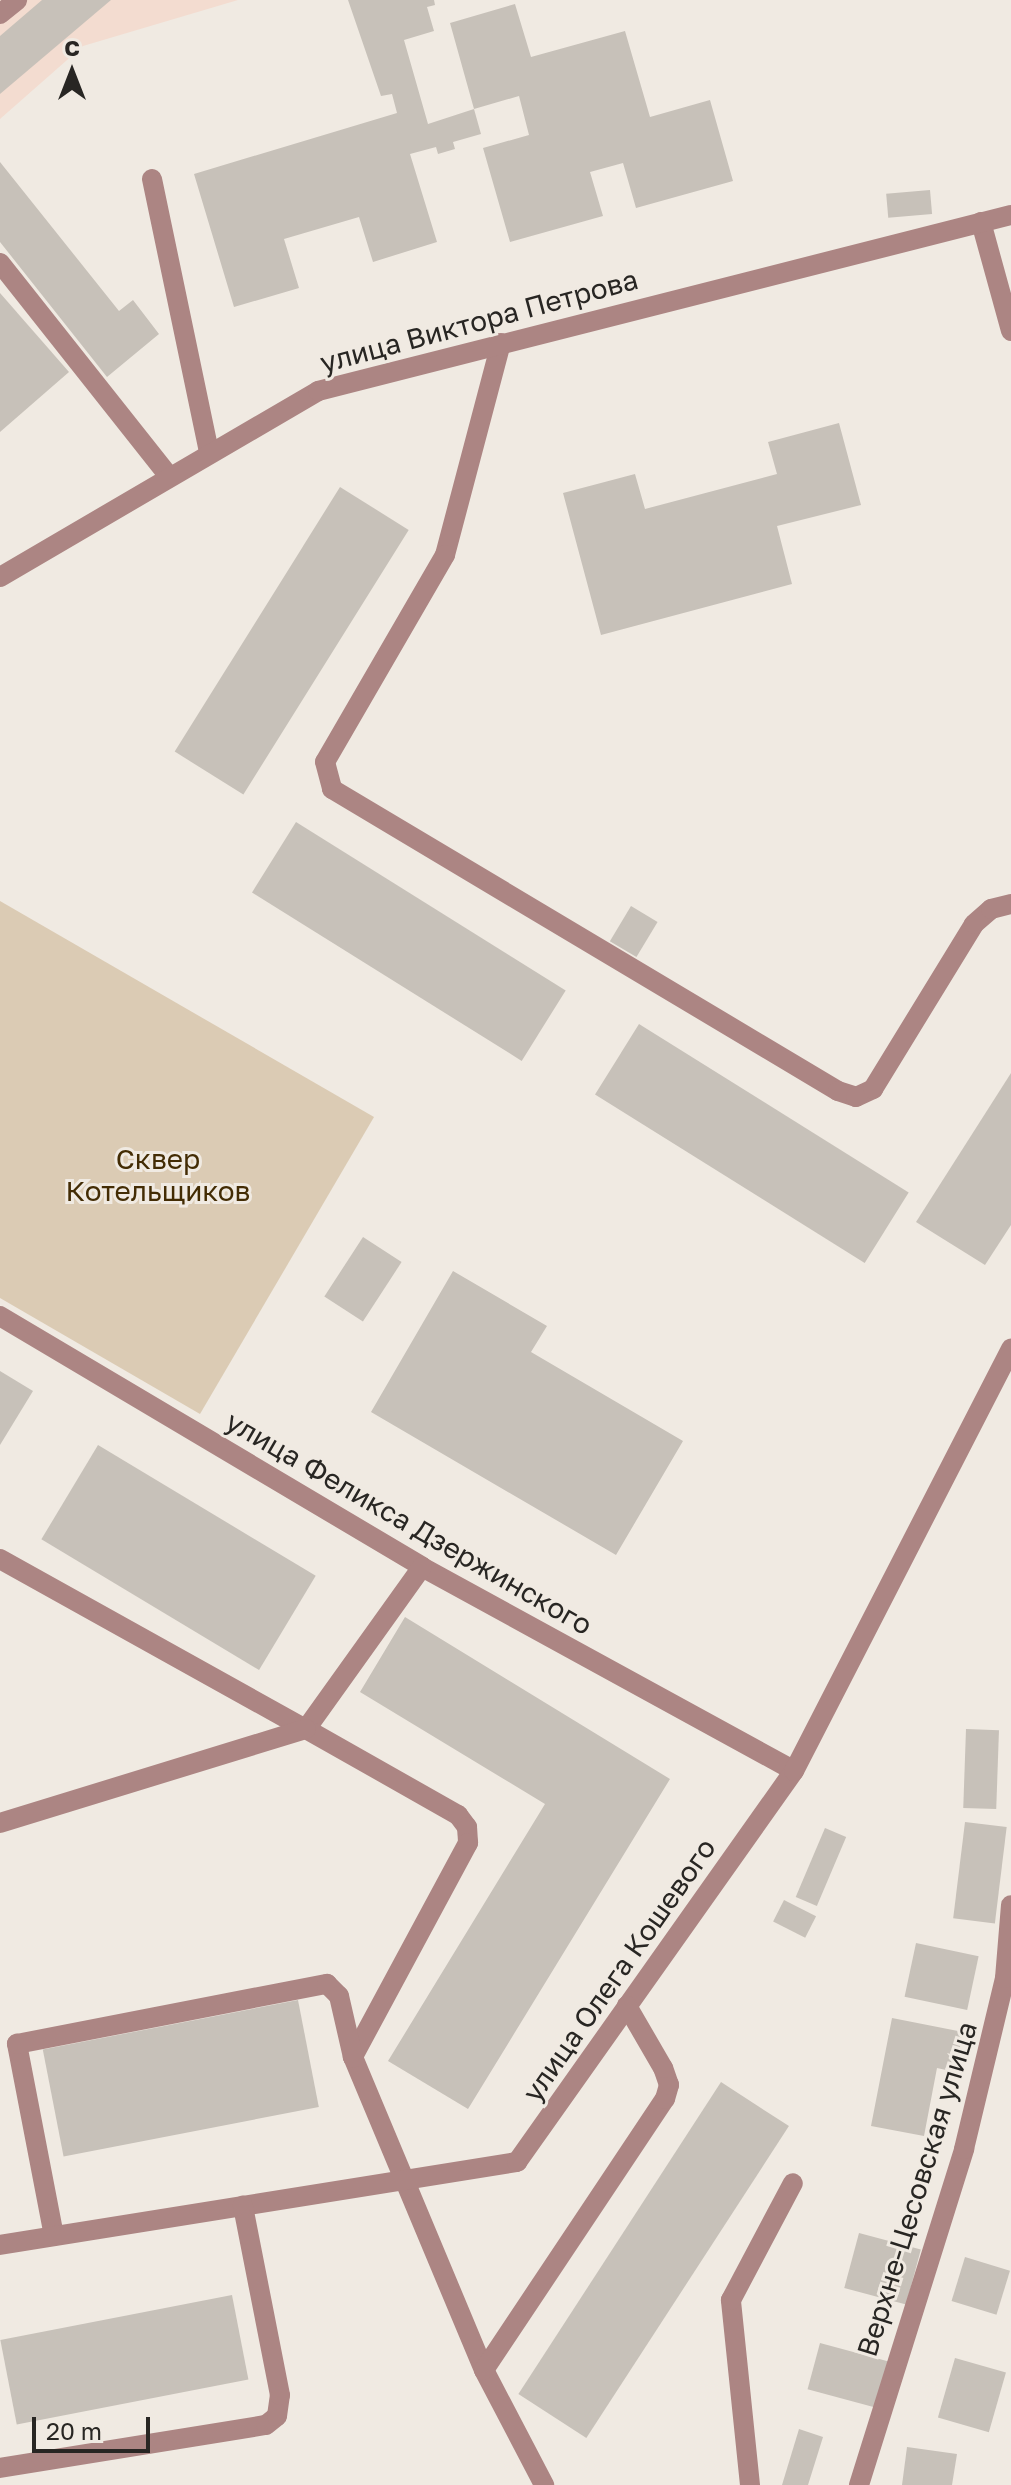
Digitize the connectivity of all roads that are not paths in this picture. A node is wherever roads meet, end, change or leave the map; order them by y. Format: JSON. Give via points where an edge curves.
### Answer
{"nodes":[{"id":1,"x":17,"y":0,"type":"edge"},
{"id":2,"x":0,"y":14,"type":"edge"},
{"id":3,"x":152,"y":179,"type":"dead end"},
{"id":4,"x":1011,"y":215,"type":"edge"},
{"id":5,"x":981,"y":222,"type":"junction"},
{"id":6,"x":0,"y":263,"type":"edge"},
{"id":7,"x":1011,"y":331,"type":"edge"},
{"id":8,"x":501,"y":343,"type":"junction"},
{"id":9,"x":209,"y":452,"type":"junction"},
{"id":10,"x":169,"y":476,"type":"junction"},
{"id":11,"x":0,"y":577,"type":"edge"},
{"id":12,"x":1011,"y":904,"type":"edge"},
{"id":13,"x":0,"y":1316,"type":"edge"},
{"id":14,"x":1011,"y":1348,"type":"edge"},
{"id":15,"x":0,"y":1559,"type":"edge"},
{"id":16,"x":422,"y":1567,"type":"junction"},
{"id":17,"x":306,"y":1729,"type":"junction"},
{"id":18,"x":794,"y":1771,"type":"junction"},
{"id":19,"x":0,"y":1823,"type":"edge"},
{"id":20,"x":1011,"y":1905,"type":"edge"},
{"id":21,"x":627,"y":2006,"type":"junction"},
{"id":22,"x":8,"y":2046,"type":"edge"},
{"id":23,"x":353,"y":2057,"type":"junction"},
{"id":24,"x":401,"y":2181,"type":"junction"},
{"id":25,"x":793,"y":2183,"type":"dead end"},
{"id":26,"x":243,"y":2206,"type":"junction"},
{"id":27,"x":54,"y":2236,"type":"junction"},
{"id":28,"x":0,"y":2245,"type":"edge"},
{"id":29,"x":484,"y":2370,"type":"junction"},
{"id":30,"x":0,"y":2468,"type":"edge"},
{"id":31,"x":544,"y":2485,"type":"edge"},
{"id":32,"x":750,"y":2485,"type":"edge"},
{"id":33,"x":859,"y":2485,"type":"edge"}],
"edges":[{"from":1,"to":2,"type":"street"},
{"from":3,"to":9,"type":"street"},
{"from":4,"to":5,"type":"street","name":"улица Виктора Петрова"},
{"from":5,"to":7,"type":"street"},
{"from":5,"to":8,"type":"street","name":"улица Виктора Петрова"},
{"from":6,"to":10,"type":"street"},
{"from":8,"to":9,"type":"street","name":"улица Виктора Петрова","via":[[318,391]]},
{"from":8,"to":12,"type":"street","via":[[445,555],[325,762],[332,789],[856,1097],[873,1089],[974,924],[991,909]]},
{"from":9,"to":10,"type":"street","name":"улица Виктора Петрова"},
{"from":10,"to":11,"type":"street","name":"улица Виктора Петрова"},
{"from":13,"to":16,"type":"street","name":"улица Феликса Дзержинского"},
{"from":14,"to":18,"type":"street","name":"улица Олега Кошевого"},
{"from":15,"to":17,"type":"street"},
{"from":16,"to":17,"type":"street"},
{"from":16,"to":18,"type":"street","name":"улица Феликса Дзержинского"},
{"from":17,"to":19,"type":"street"},
{"from":17,"to":23,"type":"street","via":[[458,1815],[467,1827],[468,1843]]},
{"from":18,"to":21,"type":"street","name":"улица Олега Кошевого"},
{"from":20,"to":33,"type":"street","name":"Верхне-Цесовская улица","via":[[1005,1978],[971,2121]]},
{"from":21,"to":24,"type":"street","name":"улица Олега Кошевого","via":[[517,2162]]},
{"from":21,"to":29,"type":"street","via":[[663,2068],[669,2085],[665,2099]]},
{"from":22,"to":23,"type":"street","via":[[327,1984],[339,1996]]},
{"from":22,"to":27,"type":"street"},
{"from":23,"to":24,"type":"street"},
{"from":24,"to":26,"type":"street","name":"улица Олега Кошевого"},
{"from":24,"to":29,"type":"street"},
{"from":25,"to":32,"type":"street","via":[[731,2300]]},
{"from":26,"to":27,"type":"street","name":"улица Олега Кошевого"},
{"from":26,"to":30,"type":"street","via":[[280,2395],[277,2416],[266,2425]]},
{"from":27,"to":28,"type":"street","name":"улица Олега Кошевого"},
{"from":29,"to":31,"type":"street"}]}
